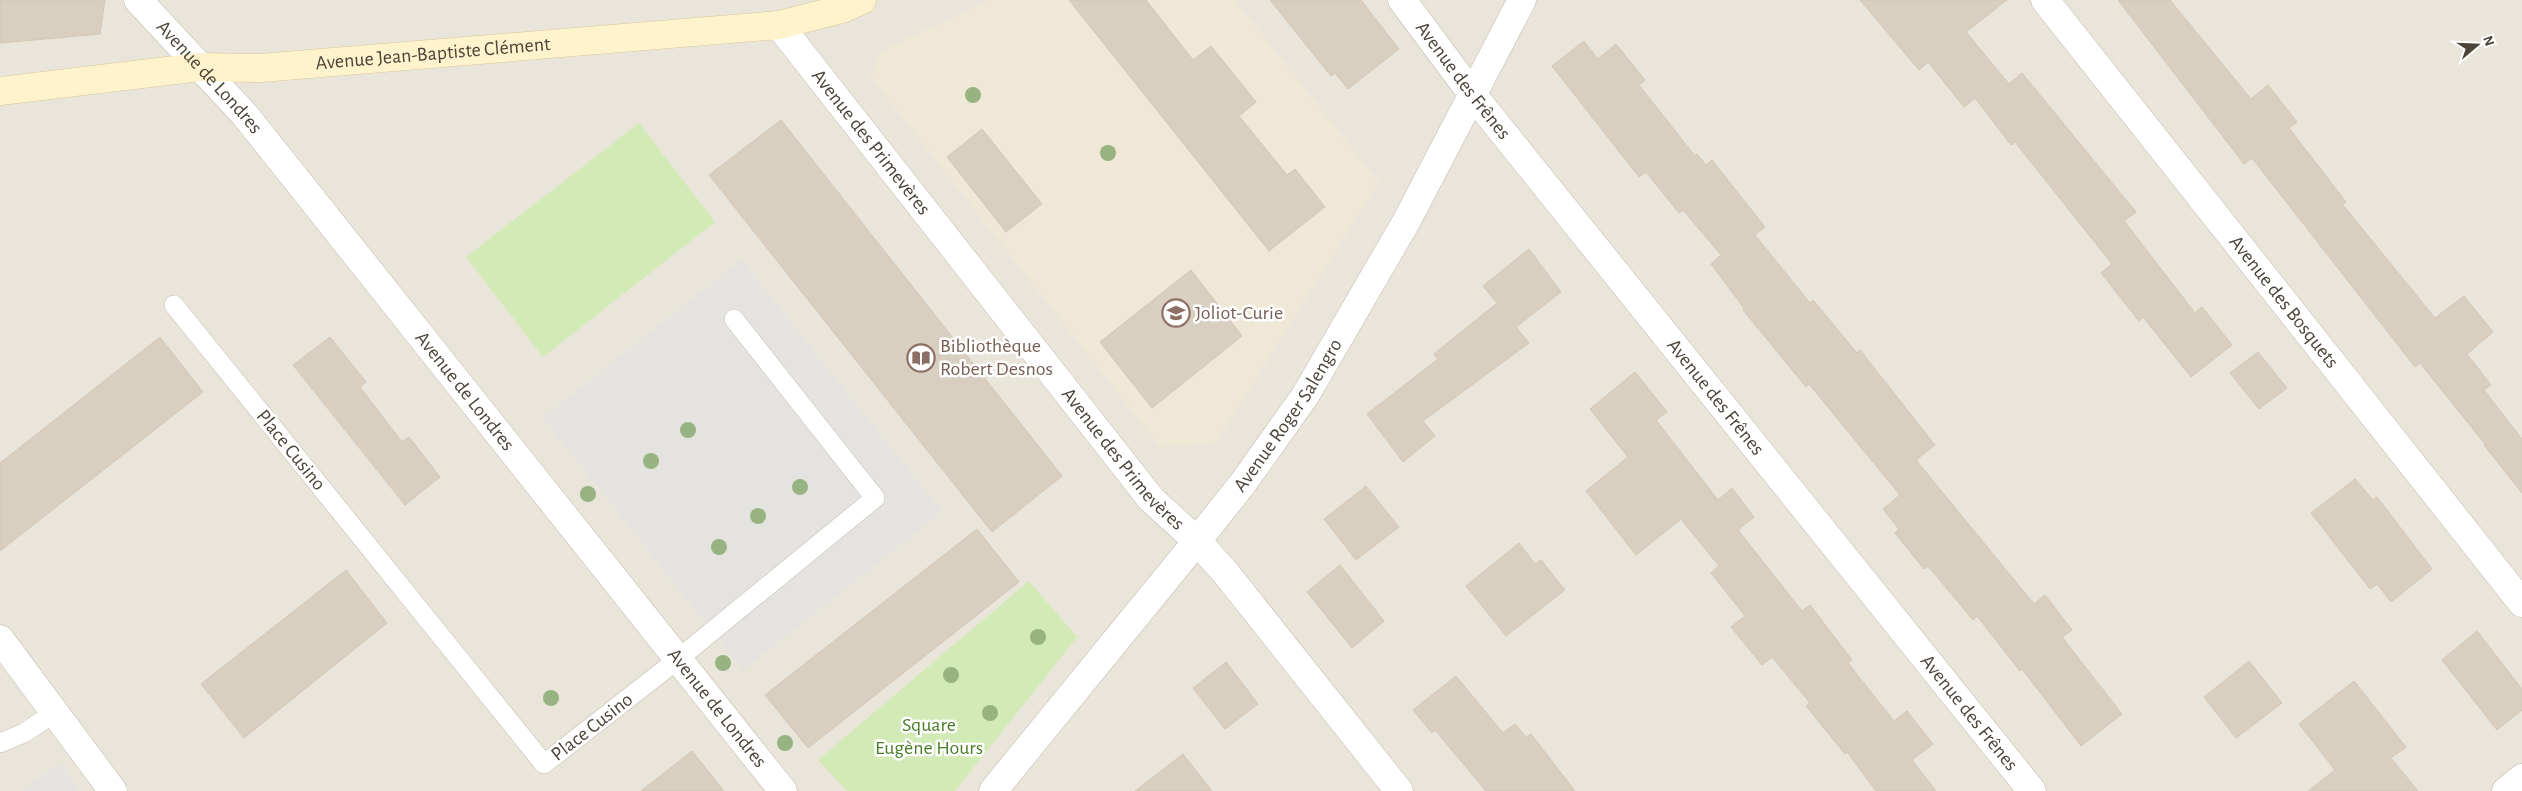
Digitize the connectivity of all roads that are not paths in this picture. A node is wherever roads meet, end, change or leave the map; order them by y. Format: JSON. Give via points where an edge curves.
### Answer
{"nodes":[{"id":1,"x":138,"y":0,"type":"edge"},
{"id":2,"x":862,"y":0,"type":"edge"},
{"id":3,"x":1402,"y":0,"type":"edge"},
{"id":4,"x":1522,"y":0,"type":"edge"},
{"id":5,"x":2045,"y":0,"type":"edge"},
{"id":6,"x":779,"y":25,"type":"junction"},
{"id":7,"x":200,"y":66,"type":"junction"},
{"id":8,"x":0,"y":91,"type":"edge"},
{"id":9,"x":1472,"y":94,"type":"junction"},
{"id":10,"x":174,"y":305,"type":"dead end"},
{"id":11,"x":734,"y":320,"type":"dead end"},
{"id":12,"x":1197,"y":541,"type":"junction"},
{"id":13,"x":2522,"y":603,"type":"edge"},
{"id":14,"x":0,"y":639,"type":"edge"},
{"id":15,"x":677,"y":660,"type":"junction"},
{"id":16,"x":54,"y":713,"type":"junction"},
{"id":17,"x":0,"y":743,"type":"edge"},
{"id":18,"x":2522,"y":778,"type":"edge"},
{"id":19,"x":113,"y":791,"type":"edge"},
{"id":20,"x":782,"y":791,"type":"edge"},
{"id":21,"x":994,"y":791,"type":"edge"},
{"id":22,"x":1399,"y":791,"type":"edge"},
{"id":23,"x":2032,"y":791,"type":"edge"},
{"id":24,"x":2506,"y":791,"type":"edge"}],
"edges":[{"from":1,"to":7,"type":"street","name":"Avenue de Londres"},
{"from":2,"to":6,"type":"main road","name":"Avenue Jean-Baptiste Clément","via":[[842,9]]},
{"from":3,"to":9,"type":"street","name":"Avenue des Frênes"},
{"from":4,"to":9,"type":"street","name":"Avenue Roger Salengro"},
{"from":5,"to":13,"type":"street","name":"Avenue des Bosquets"},
{"from":6,"to":7,"type":"main road","name":"Avenue Jean-Baptiste Clément","via":[[261,68]]},
{"from":6,"to":12,"type":"street","name":"Avenue des Primevères","via":[[1151,499]]},
{"from":7,"to":8,"type":"main road","name":"Avenue Jean-Baptiste Clément"},
{"from":7,"to":15,"type":"street","name":"Avenue de Londres","via":[[245,115]]},
{"from":9,"to":12,"type":"street","name":"Avenue Roger Salengro","via":[[1406,222],[1304,396],[1243,483]]},
{"from":9,"to":23,"type":"street","name":"Avenue des Frênes"},
{"from":10,"to":15,"type":"lane","name":"Place Cusino","via":[[544,764]]},
{"from":11,"to":15,"type":"lane","name":"Place Cusino","via":[[875,498]]},
{"from":12,"to":21,"type":"street","name":"Avenue Roger Salengro"},
{"from":12,"to":22,"type":"street","name":"Avenue des Primevères"},
{"from":14,"to":16,"type":"street"},
{"from":15,"to":20,"type":"street","name":"Avenue de Londres"},
{"from":16,"to":17,"type":"lane","via":[[24,733]]},
{"from":16,"to":19,"type":"street"},
{"from":18,"to":24,"type":"street"}]}
